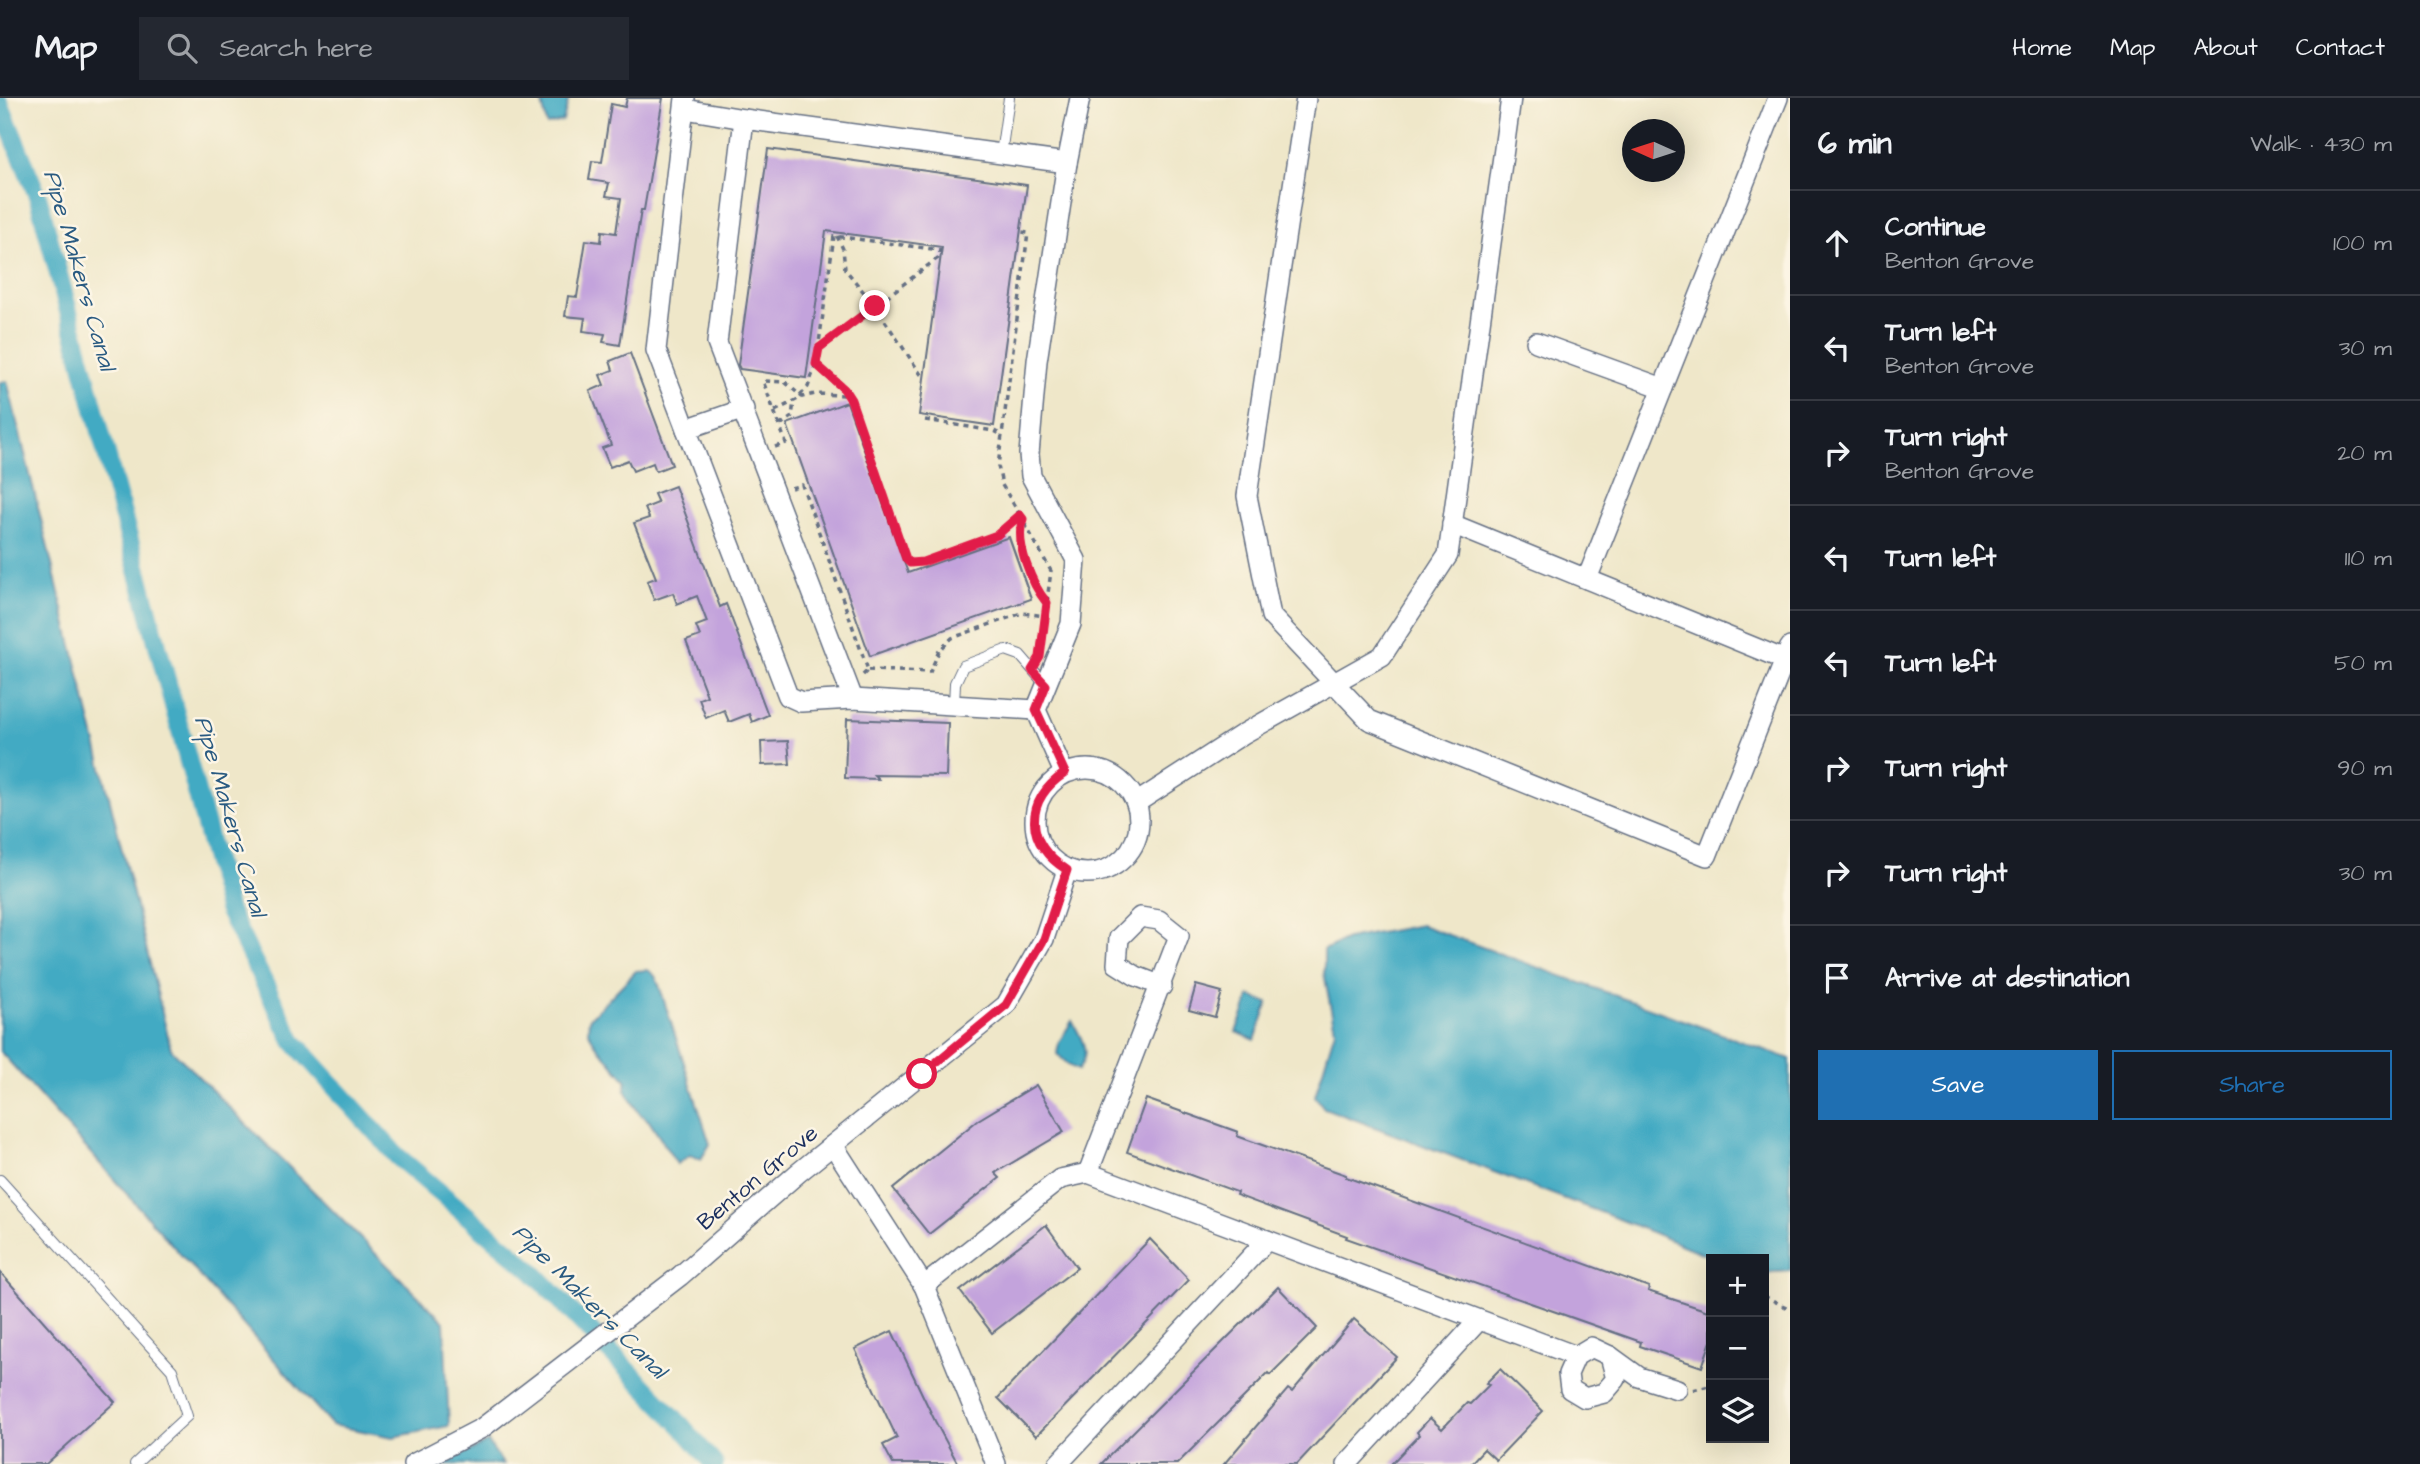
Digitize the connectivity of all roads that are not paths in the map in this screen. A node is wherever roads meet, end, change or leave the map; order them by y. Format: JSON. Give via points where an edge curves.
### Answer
{"nodes":[{"id":1,"x":1009,"y":98,"type":"edge"},
{"id":2,"x":1080,"y":98,"type":"edge"},
{"id":3,"x":1306,"y":98,"type":"edge"},
{"id":4,"x":1511,"y":98,"type":"edge"},
{"id":5,"x":1778,"y":98,"type":"edge"},
{"id":6,"x":685,"y":103,"type":"edge"},
{"id":7,"x":744,"y":119,"type":"junction"},
{"id":8,"x":1001,"y":154,"type":"junction"},
{"id":9,"x":1067,"y":163,"type":"junction"},
{"id":10,"x":1536,"y":342,"type":"dead end"},
{"id":11,"x":1663,"y":388,"type":"junction"},
{"id":12,"x":744,"y":409,"type":"junction"},
{"id":13,"x":686,"y":429,"type":"junction"},
{"id":14,"x":1452,"y":524,"type":"junction"},
{"id":15,"x":1587,"y":579,"type":"junction"},
{"id":16,"x":1788,"y":653,"type":"edge"},
{"id":17,"x":1334,"y":683,"type":"junction"},
{"id":18,"x":1046,"y":685,"type":"junction"},
{"id":19,"x":851,"y":693,"type":"junction"},
{"id":20,"x":954,"y":705,"type":"junction"},
{"id":21,"x":1036,"y":710,"type":"junction"},
{"id":22,"x":1065,"y":773,"type":"junction"},
{"id":23,"x":1136,"y":803,"type":"junction"},
{"id":24,"x":1067,"y":870,"type":"junction"},
{"id":25,"x":1161,"y":986,"type":"dead end"},
{"id":26,"x":833,"y":1145,"type":"junction"},
{"id":27,"x":1088,"y":1173,"type":"junction"},
{"id":28,"x":0,"y":1180,"type":"edge"},
{"id":29,"x":1267,"y":1240,"type":"junction"},
{"id":30,"x":924,"y":1286,"type":"junction"},
{"id":31,"x":1479,"y":1320,"type":"junction"},
{"id":32,"x":1576,"y":1356,"type":"junction"},
{"id":33,"x":1610,"y":1356,"type":"junction"},
{"id":34,"x":1677,"y":1389,"type":"dead end"},
{"id":35,"x":135,"y":1464,"type":"edge"},
{"id":36,"x":413,"y":1464,"type":"edge"},
{"id":37,"x":996,"y":1464,"type":"edge"},
{"id":38,"x":1058,"y":1464,"type":"edge"},
{"id":39,"x":1347,"y":1464,"type":"edge"}],
"edges":[{"from":1,"to":8,"type":"lane"},
{"from":2,"to":9,"type":"street"},
{"from":3,"to":17,"type":"street","via":[[1247,496],[1271,616]]},
{"from":4,"to":14,"type":"street"},
{"from":5,"to":11,"type":"street"},
{"from":6,"to":7,"type":"street"},
{"from":6,"to":13,"type":"street","via":[[656,350]]},
{"from":7,"to":8,"type":"street"},
{"from":7,"to":12,"type":"street","via":[[717,343]]},
{"from":8,"to":9,"type":"street"},
{"from":9,"to":18,"type":"street","via":[[1037,361],[1029,454],[1031,476],[1076,560],[1071,624]]},
{"from":10,"to":11,"type":"street"},
{"from":11,"to":15,"type":"street"},
{"from":12,"to":13,"type":"street"},
{"from":12,"to":19,"type":"street"},
{"from":13,"to":19,"type":"street","via":[[788,696],[801,702]]},
{"from":14,"to":15,"type":"street"},
{"from":14,"to":17,"type":"street","via":[[1448,555],[1382,656]]},
{"from":15,"to":16,"type":"street"},
{"from":16,"to":17,"type":"street","via":[[1707,856],[1369,720]]},
{"from":17,"to":23,"type":"street","via":[[1243,734]]},
{"from":18,"to":20,"type":"lane","via":[[1020,655],[1006,650],[963,666],[955,683]]},
{"from":18,"to":21,"type":"street"},
{"from":19,"to":20,"type":"street"},
{"from":20,"to":21,"type":"street"},
{"from":21,"to":22,"type":"street"},
{"from":22,"to":23,"type":"street","via":[[1081,768],[1114,776]]},
{"from":22,"to":24,"type":"street","via":[[1040,797],[1035,831],[1041,847]]},
{"from":23,"to":24,"type":"street","via":[[1137,837],[1129,852],[1101,872]]},
{"from":24,"to":26,"type":"street","name":"Benton Grove","via":[[1044,939],[1006,1005]]},
{"from":25,"to":27,"type":"street"},
{"from":26,"to":30,"type":"street"},
{"from":26,"to":36,"type":"street","name":"Benton Grove","via":[[680,1276],[482,1428]]},
{"from":27,"to":29,"type":"street"},
{"from":27,"to":30,"type":"street","via":[[1060,1179]]},
{"from":28,"to":35,"type":"lane","via":[[172,1370],[187,1416]]},
{"from":29,"to":31,"type":"street"},
{"from":29,"to":38,"type":"street"},
{"from":30,"to":37,"type":"street"},
{"from":31,"to":32,"type":"street"},
{"from":31,"to":39,"type":"street"},
{"from":32,"to":33,"type":"street","via":[[1591,1348]]},
{"from":32,"to":33,"type":"street","via":[[1568,1374],[1570,1390],[1585,1398],[1604,1393],[1616,1379]]},
{"from":33,"to":34,"type":"street","via":[[1639,1377]]}]}
